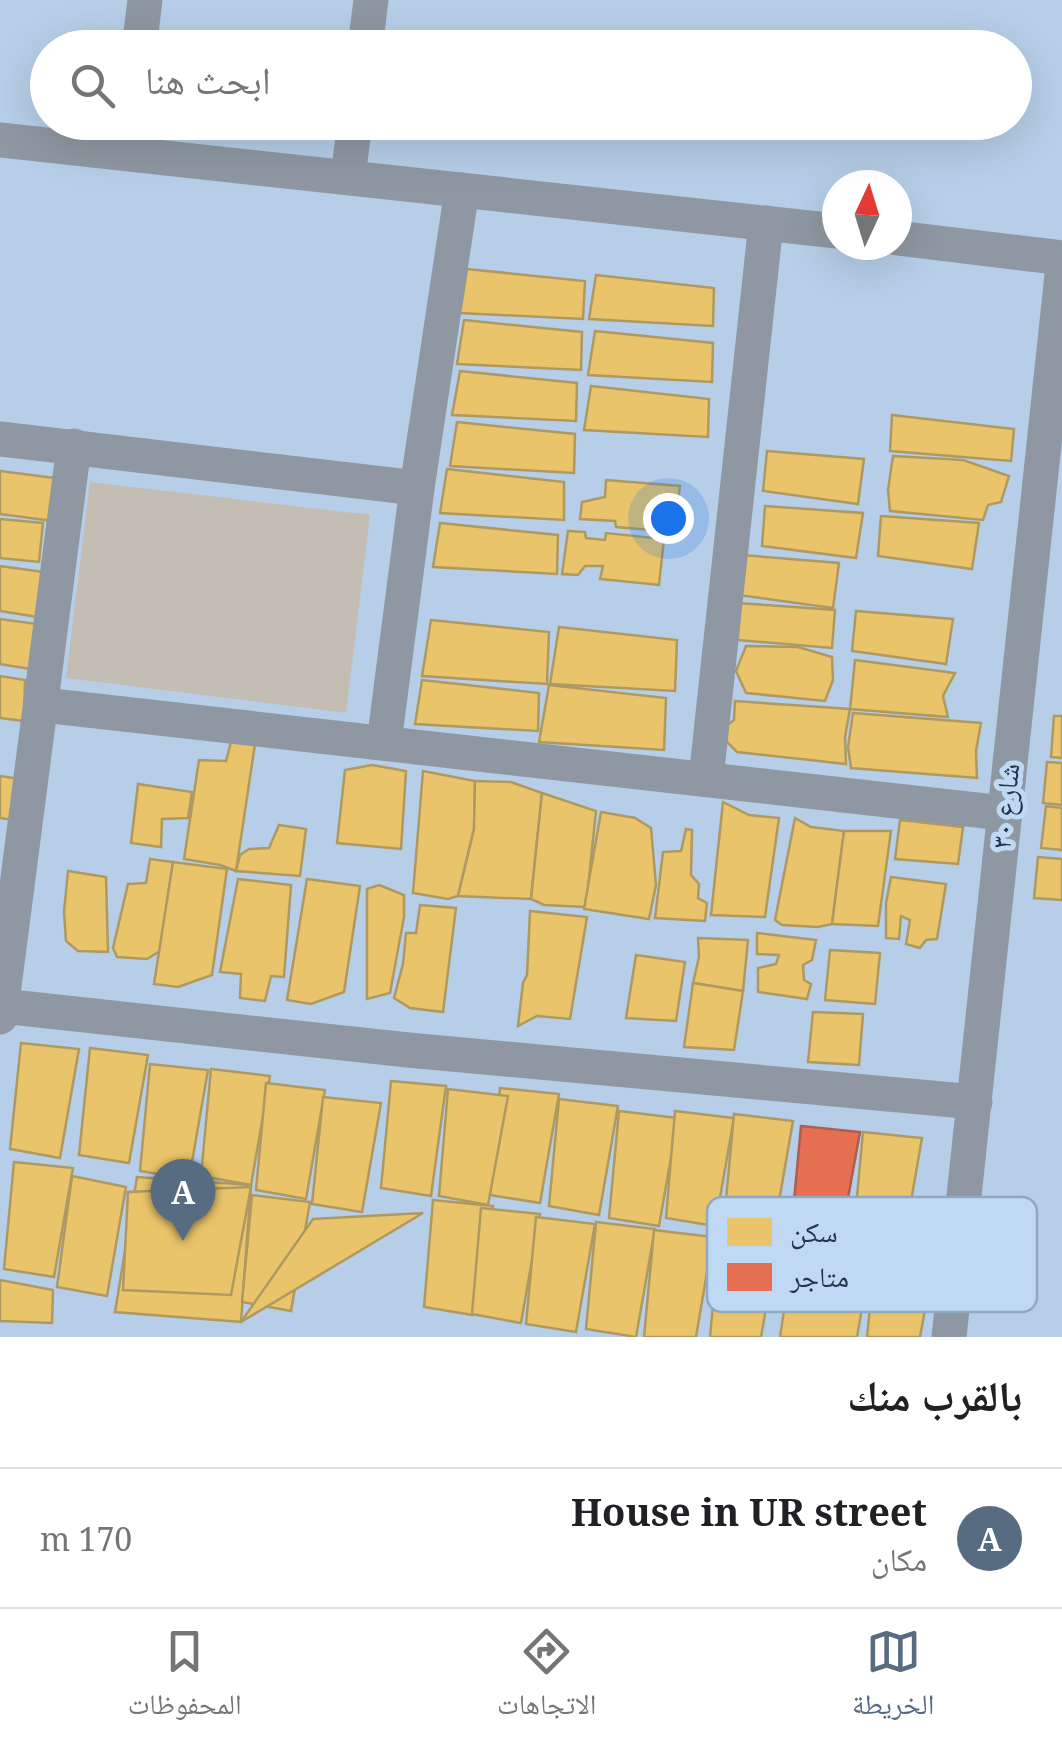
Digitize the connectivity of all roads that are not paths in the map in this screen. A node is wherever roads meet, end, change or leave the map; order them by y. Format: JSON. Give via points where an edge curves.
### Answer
{"nodes":[{"id":1,"x":145,"y":0,"type":"edge"},
{"id":2,"x":371,"y":0,"type":"edge"},
{"id":3,"x":141,"y":30,"type":"edge"},
{"id":4,"x":367,"y":30,"type":"edge"},
{"id":5,"x":0,"y":140,"type":"edge"},
{"id":6,"x":30,"y":140,"type":"edge"},
{"id":7,"x":133,"y":140,"type":"edge"},
{"id":8,"x":353,"y":140,"type":"edge"},
{"id":9,"x":348,"y":176,"type":"junction"},
{"id":10,"x":462,"y":190,"type":"junction"},
{"id":11,"x":766,"y":222,"type":"junction"},
{"id":12,"x":822,"y":229,"type":"edge"},
{"id":13,"x":912,"y":240,"type":"edge"},
{"id":14,"x":1062,"y":258,"type":"edge"},
{"id":15,"x":1062,"y":276,"type":"edge"},
{"id":16,"x":0,"y":438,"type":"edge"},
{"id":17,"x":74,"y":446,"type":"junction"},
{"id":18,"x":416,"y":488,"type":"junction"},
{"id":19,"x":43,"y":705,"type":"junction"},
{"id":20,"x":384,"y":743,"type":"junction"},
{"id":21,"x":706,"y":779,"type":"junction"},
{"id":22,"x":1003,"y":813,"type":"junction"},
{"id":23,"x":1,"y":1011,"type":"edge"},
{"id":24,"x":975,"y":1102,"type":"junction"},
{"id":25,"x":964,"y":1197,"type":"edge"},
{"id":26,"x":952,"y":1312,"type":"edge"},
{"id":27,"x":949,"y":1337,"type":"edge"}],
"edges":[{"from":1,"to":3,"type":"street"},
{"from":2,"to":4,"type":"street"},
{"from":5,"to":6,"type":"street"},
{"from":7,"to":9,"type":"street"},
{"from":8,"to":9,"type":"street"},
{"from":9,"to":10,"type":"street"},
{"from":10,"to":11,"type":"street"},
{"from":10,"to":18,"type":"street"},
{"from":11,"to":12,"type":"street"},
{"from":11,"to":21,"type":"street"},
{"from":13,"to":14,"type":"street"},
{"from":15,"to":22,"type":"street","name":"شارع ٣٠"},
{"from":16,"to":17,"type":"street"},
{"from":17,"to":18,"type":"street"},
{"from":17,"to":19,"type":"street"},
{"from":18,"to":20,"type":"street"},
{"from":19,"to":20,"type":"street"},
{"from":19,"to":23,"type":"street"},
{"from":20,"to":21,"type":"street"},
{"from":21,"to":22,"type":"street"},
{"from":22,"to":24,"type":"street","name":"شارع ٣٠"},
{"from":23,"to":24,"type":"street"},
{"from":24,"to":25,"type":"street","name":"شارع ٣٠"},
{"from":26,"to":27,"type":"street","name":"شارع ٣٠"}]}
